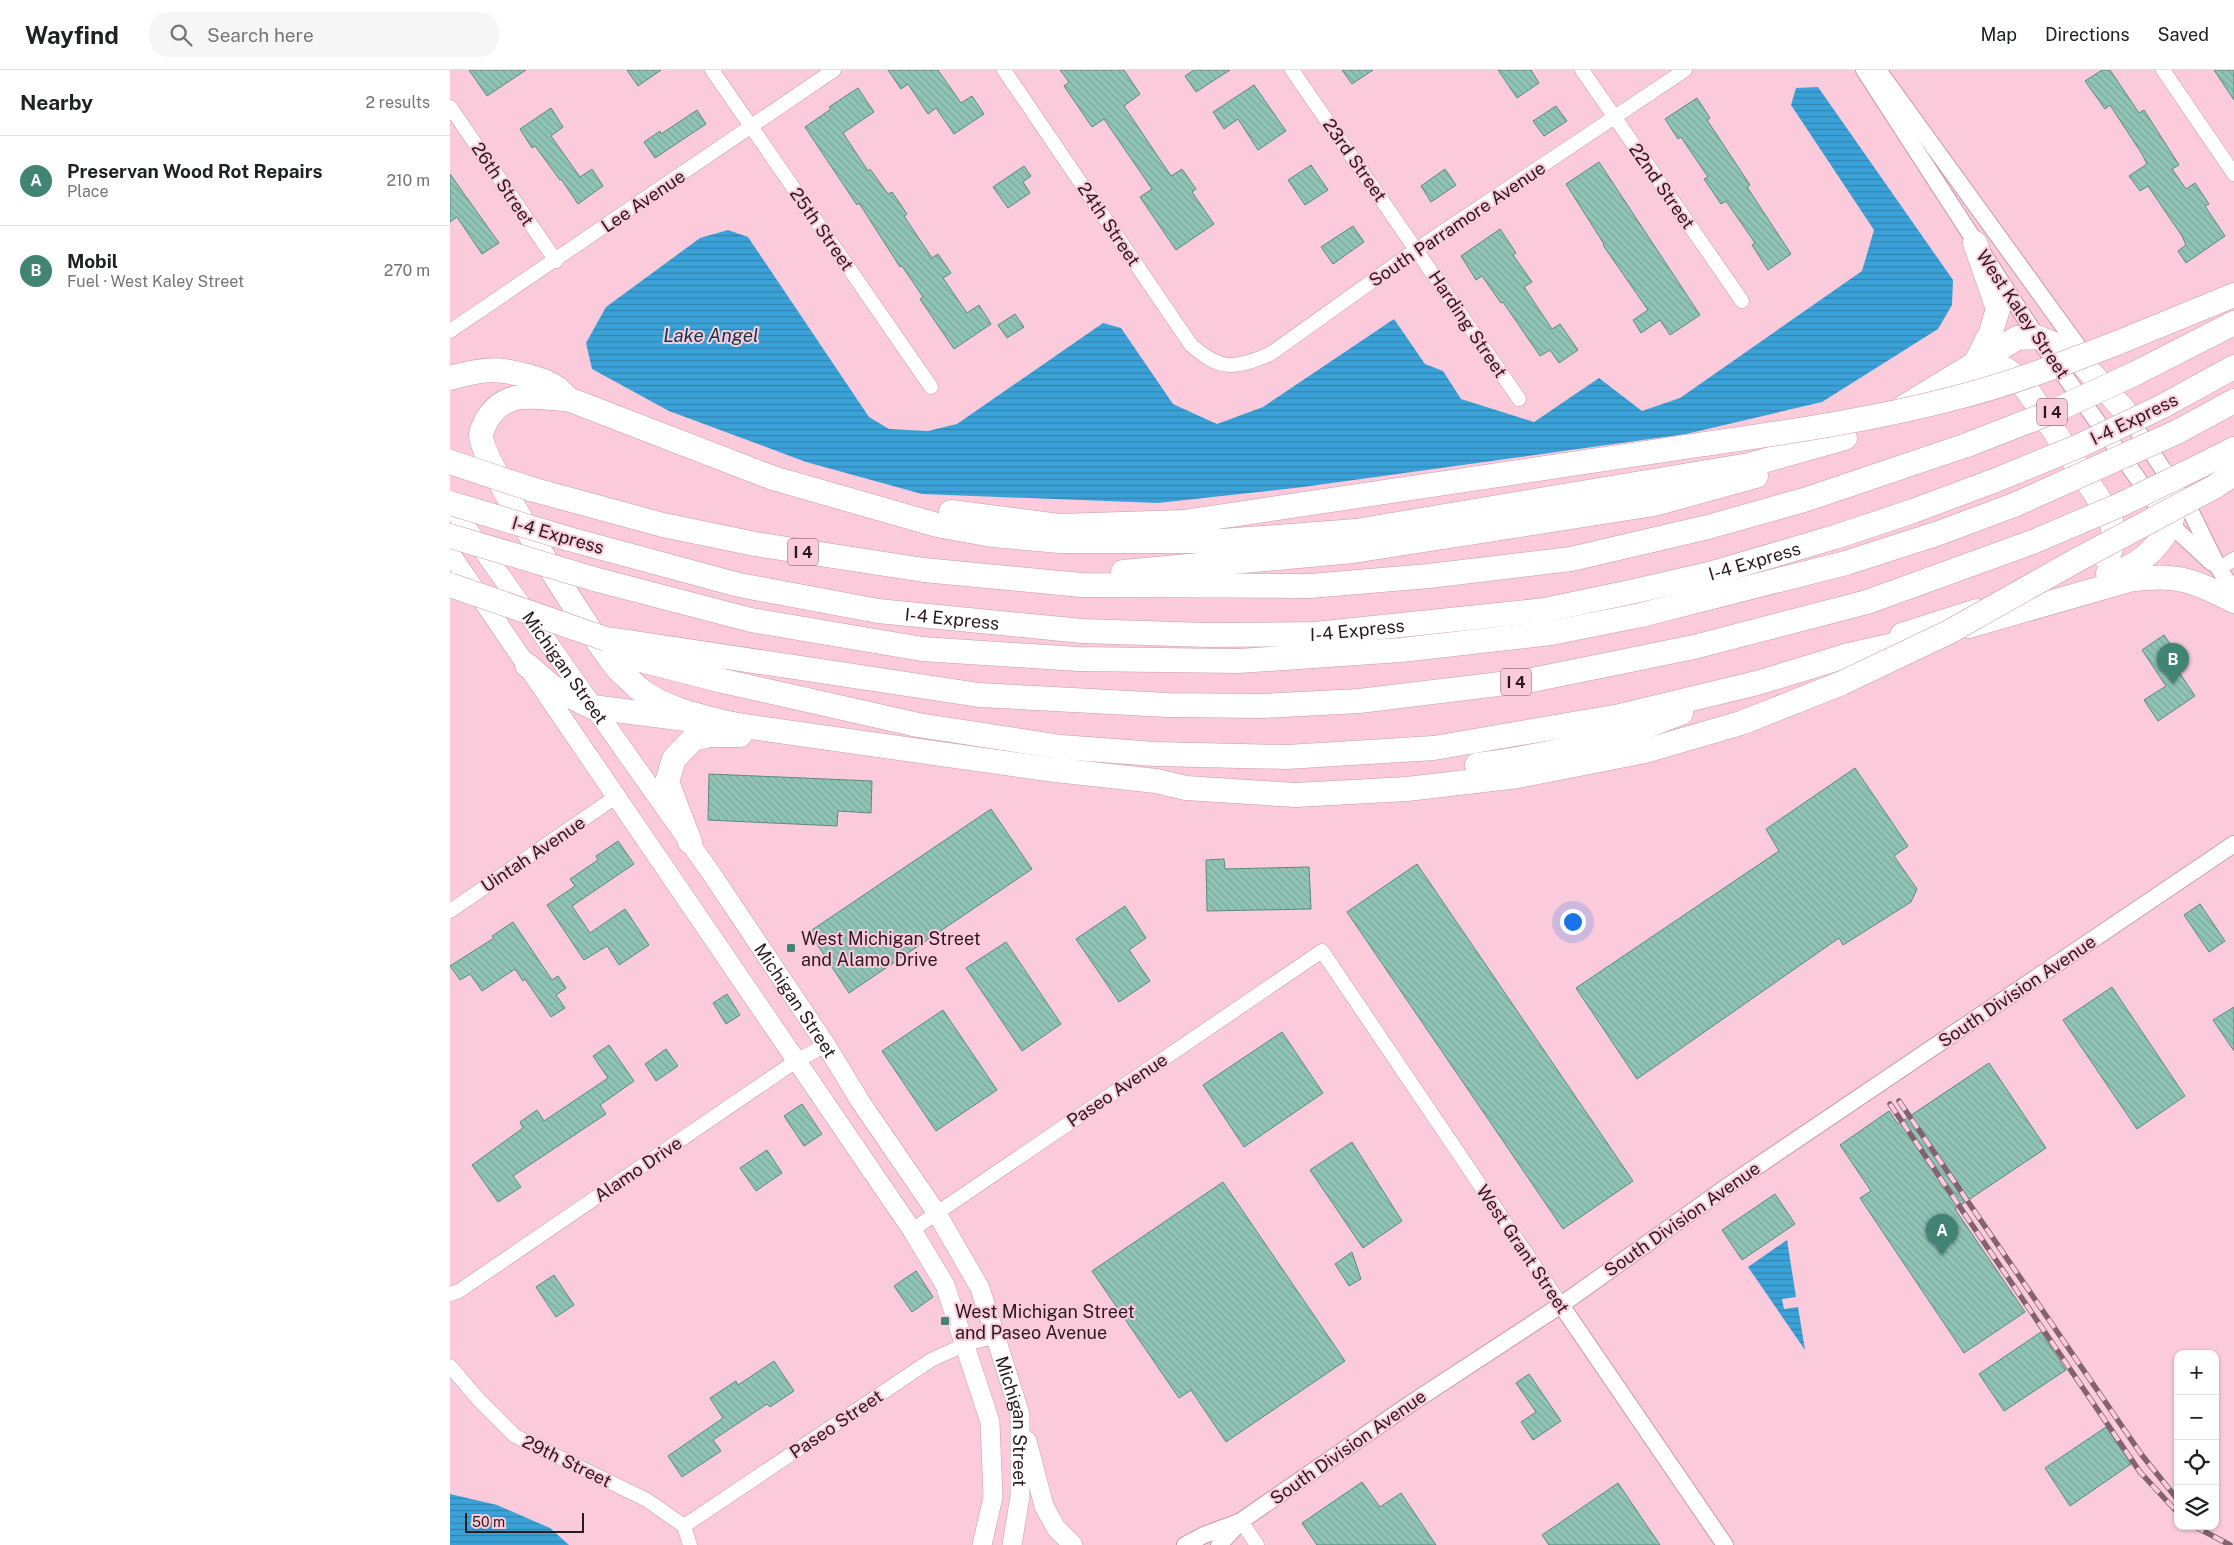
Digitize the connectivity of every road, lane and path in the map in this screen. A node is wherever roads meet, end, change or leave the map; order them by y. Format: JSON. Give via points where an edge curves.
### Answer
{"nodes":[{"id":1,"x":712,"y":70,"type":"edge"},
{"id":2,"x":834,"y":70,"type":"edge"},
{"id":3,"x":1004,"y":70,"type":"edge"},
{"id":4,"x":1292,"y":70,"type":"edge"},
{"id":5,"x":1582,"y":70,"type":"edge"},
{"id":6,"x":1686,"y":70,"type":"edge"},
{"id":7,"x":1864,"y":70,"type":"edge"},
{"id":8,"x":1878,"y":70,"type":"edge"},
{"id":9,"x":2163,"y":70,"type":"edge"},
{"id":10,"x":450,"y":107,"type":"edge"},
{"id":11,"x":1615,"y":117,"type":"junction"},
{"id":12,"x":752,"y":128,"type":"junction"},
{"id":13,"x":2234,"y":174,"type":"edge"},
{"id":14,"x":1975,"y":243,"type":"junction"},
{"id":15,"x":1417,"y":249,"type":"junction"},
{"id":16,"x":556,"y":261,"type":"junction"},
{"id":17,"x":2234,"y":295,"type":"edge"},
{"id":18,"x":1742,"y":301,"type":"dead end"},
{"id":19,"x":2234,"y":323,"type":"edge"},
{"id":20,"x":450,"y":331,"type":"edge"},
{"id":21,"x":2037,"y":337,"type":"junction"},
{"id":22,"x":1977,"y":360,"type":"junction"},
{"id":23,"x":1225,"y":364,"type":"joint"},
{"id":24,"x":2234,"y":367,"type":"edge"},
{"id":25,"x":450,"y":378,"type":"edge"},
{"id":26,"x":931,"y":387,"type":"dead end"},
{"id":27,"x":1935,"y":387,"type":"junction"},
{"id":28,"x":568,"y":399,"type":"junction"},
{"id":29,"x":1519,"y":399,"type":"dead end"},
{"id":30,"x":2234,"y":402,"type":"edge"},
{"id":31,"x":2124,"y":410,"type":"junction"},
{"id":32,"x":1845,"y":438,"type":"junction"},
{"id":33,"x":2234,"y":449,"type":"edge"},
{"id":34,"x":450,"y":462,"type":"edge"},
{"id":35,"x":2234,"y":474,"type":"edge"},
{"id":36,"x":2168,"y":477,"type":"junction"},
{"id":37,"x":836,"y":494,"type":"junction"},
{"id":38,"x":450,"y":504,"type":"edge"},
{"id":39,"x":2170,"y":524,"type":"junction"},
{"id":40,"x":450,"y":536,"type":"edge"},
{"id":41,"x":450,"y":553,"type":"edge"},
{"id":42,"x":2234,"y":559,"type":"edge"},
{"id":43,"x":2218,"y":569,"type":"junction"},
{"id":44,"x":2088,"y":577,"type":"junction"},
{"id":45,"x":450,"y":584,"type":"edge"},
{"id":46,"x":1081,"y":585,"type":"junction"},
{"id":47,"x":2234,"y":592,"type":"edge"},
{"id":48,"x":2234,"y":601,"type":"edge"},
{"id":49,"x":606,"y":639,"type":"junction"},
{"id":50,"x":1849,"y":655,"type":"junction"},
{"id":51,"x":527,"y":665,"type":"junction"},
{"id":52,"x":1757,"y":683,"type":"junction"},
{"id":53,"x":592,"y":707,"type":"junction"},
{"id":54,"x":737,"y":725,"type":"junction"},
{"id":55,"x":856,"y":743,"type":"junction"},
{"id":56,"x":1156,"y":781,"type":"junction"},
{"id":57,"x":617,"y":796,"type":"junction"},
{"id":58,"x":690,"y":842,"type":"junction"},
{"id":59,"x":2234,"y":844,"type":"edge"},
{"id":60,"x":450,"y":911,"type":"edge"},
{"id":61,"x":1322,"y":951,"type":"joint"},
{"id":62,"x":826,"y":1045,"type":"junction"},
{"id":63,"x":796,"y":1061,"type":"junction"},
{"id":64,"x":936,"y":1212,"type":"junction"},
{"id":65,"x":912,"y":1230,"type":"junction"},
{"id":66,"x":450,"y":1294,"type":"edge"},
{"id":67,"x":1561,"y":1305,"type":"junction"},
{"id":68,"x":996,"y":1336,"type":"junction"},
{"id":69,"x":966,"y":1344,"type":"junction"},
{"id":70,"x":450,"y":1366,"type":"edge"},
{"id":71,"x":1020,"y":1414,"type":"junction"},
{"id":72,"x":1241,"y":1521,"type":"junction"},
{"id":73,"x":684,"y":1526,"type":"junction"},
{"id":74,"x":690,"y":1545,"type":"edge"},
{"id":75,"x":982,"y":1545,"type":"edge"},
{"id":76,"x":1012,"y":1545,"type":"edge"},
{"id":77,"x":1073,"y":1545,"type":"edge"},
{"id":78,"x":1185,"y":1545,"type":"edge"},
{"id":79,"x":1220,"y":1545,"type":"edge"},
{"id":80,"x":1257,"y":1545,"type":"edge"},
{"id":81,"x":1725,"y":1545,"type":"edge"}],
"edges":[{"from":1,"to":12,"type":"street","name":"25th Street"},
{"from":2,"to":12,"type":"street","name":"Lee Avenue"},
{"from":3,"to":23,"type":"street","name":"24th Street","via":[[1190,344],[1208,359]]},
{"from":4,"to":15,"type":"street","name":"23rd Street"},
{"from":5,"to":11,"type":"street","name":"22nd Street"},
{"from":6,"to":11,"type":"street","name":"South Parramore Avenue"},
{"from":7,"to":14,"type":"street","name":"West Kaley Street"},
{"from":8,"to":31,"type":"street","name":"West Kaley Street"},
{"from":9,"to":13,"type":"street"},
{"from":10,"to":16,"type":"street","name":"26th Street"},
{"from":11,"to":15,"type":"street","name":"South Parramore Avenue"},
{"from":11,"to":18,"type":"street","name":"22nd Street"},
{"from":12,"to":16,"type":"street","name":"Lee Avenue"},
{"from":12,"to":26,"type":"street","name":"25th Street"},
{"from":14,"to":21,"type":"street","name":"West Kaley Street"},
{"from":14,"to":22,"type":"highway","via":[[1998,308]]},
{"from":15,"to":23,"type":"street","name":"South Parramore Avenue","via":[[1270,354],[1244,365]]},
{"from":15,"to":29,"type":"street","name":"Harding Street"},
{"from":16,"to":20,"type":"street","name":"Lee Avenue"},
{"from":17,"to":37,"type":"highway","bridge":true,"via":[[2117,344],[1959,398],[1815,428],[1184,522],[1059,526]]},
{"from":19,"to":46,"type":"highway","number":"I 4","bridge":true,"via":[[2052,412],[1967,445],[1804,500],[1708,527],[1572,559],[1310,586]]},
{"from":21,"to":22,"type":"highway","via":[[2016,338]]},
{"from":21,"to":31,"type":"highway","via":[[2072,352]]},
{"from":21,"to":39,"type":"street","name":"West Kaley Street"},
{"from":22,"to":27,"type":"highway"},
{"from":24,"to":38,"type":"highway","name":"I-4 Express","bridge":true,"via":[[2079,446],[1996,480],[1866,527],[1709,574],[1545,610],[1315,634],[1082,631],[878,611],[739,585]]},
{"from":25,"to":28,"type":"highway","via":[[474,371],[508,370],[557,387]]},
{"from":27,"to":32,"type":"highway","via":[[1893,414]]},
{"from":27,"to":44,"type":"highway","via":[[1992,366],[2002,367],[2030,394],[2110,516],[2115,538],[2107,560]]},
{"from":28,"to":37,"type":"highway","via":[[773,478]]},
{"from":28,"to":54,"type":"highway","via":[[532,395],[508,400],[488,417],[481,435],[489,462],[568,597],[618,669],[639,689],[679,710]]},
{"from":30,"to":40,"type":"highway","name":"I-4 Express","bridge":true,"via":[[2177,432],[2014,504],[1939,533],[1846,563],[1632,617],[1551,633],[1401,650],[1239,661],[1078,659],[922,649],[751,620],[594,579]]},
{"from":31,"to":36,"type":"street","name":"West Kaley Street"},
{"from":32,"to":37,"type":"highway","via":[[1749,464],[1638,485],[1356,531],[1266,538],[1129,542],[1060,541],[992,535],[937,525]]},
{"from":32,"to":46,"type":"highway","via":[[1773,471],[1654,504],[1353,551],[1130,570]]},
{"from":33,"to":49,"type":"highway","number":"I 4","bridge":true,"via":[[2122,504],[2035,541],[1867,602],[1694,647],[1532,680],[1359,701],[1263,706],[1166,705],[979,696]]},
{"from":34,"to":46,"type":"highway","number":"I 4","bridge":true,"via":[[531,489],[662,525],[756,544],[924,570]]},
{"from":35,"to":56,"type":"highway","bridge":true,"via":[[1948,632],[1842,683],[1740,723],[1645,751],[1518,776],[1407,789],[1296,795],[1186,788]]},
{"from":36,"to":39,"type":"highway","via":[[2174,504]]},
{"from":36,"to":43,"type":"street","name":"West Kaley Street","via":[[2190,510]]},
{"from":38,"to":53,"type":"main road","name":"Michigan Street"},
{"from":39,"to":43,"type":"street","name":"West Kaley Street"},
{"from":39,"to":44,"type":"highway","via":[[2147,556],[2126,569]]},
{"from":41,"to":51,"type":"main road","name":"Michigan Street"},
{"from":42,"to":43,"type":"street"},
{"from":43,"to":47,"type":"street","name":"West Kaley Street"},
{"from":44,"to":50,"type":"highway","via":[[1922,627]]},
{"from":45,"to":49,"type":"highway","number":"I 4","bridge":true},
{"from":48,"to":50,"type":"highway","via":[[2194,582],[2154,576],[2129,580],[1925,638]]},
{"from":49,"to":52,"type":"highway","via":[[629,657],[918,725],[1061,747],[1155,754],[1288,757],[1434,748],[1620,716]]},
{"from":50,"to":52,"type":"highway"},
{"from":51,"to":53,"type":"highway","via":[[552,687]]},
{"from":51,"to":57,"type":"main road","name":"Michigan Street"},
{"from":52,"to":56,"type":"highway","via":[[1644,728],[1508,761],[1319,782],[1184,778]]},
{"from":53,"to":54,"type":"highway"},
{"from":53,"to":58,"type":"main road","name":"Michigan Street"},
{"from":54,"to":55,"type":"highway"},
{"from":55,"to":56,"type":"highway"},
{"from":55,"to":58,"type":"highway","via":[[727,734],[710,734],[694,739],[674,759],[667,782]]},
{"from":57,"to":60,"type":"street","name":"Uintah Avenue"},
{"from":57,"to":63,"type":"main road","name":"Michigan Street"},
{"from":58,"to":62,"type":"main road","name":"Michigan Street"},
{"from":59,"to":67,"type":"street","name":"South Division Avenue","via":[[1698,1206]]},
{"from":61,"to":64,"type":"street","name":"Paseo Avenue"},
{"from":61,"to":67,"type":"street","name":"West Grant Street"},
{"from":62,"to":63,"type":"street","name":"Alamo Drive"},
{"from":62,"to":64,"type":"main road","name":"Michigan Street"},
{"from":63,"to":65,"type":"main road","name":"Michigan Street"},
{"from":63,"to":66,"type":"street","name":"Alamo Drive","via":[[458,1292]]},
{"from":64,"to":65,"type":"street","name":"Paseo Avenue"},
{"from":64,"to":68,"type":"main road","name":"Michigan Street","via":[[980,1288]]},
{"from":65,"to":69,"type":"main road","name":"Michigan Street","via":[[945,1285]]},
{"from":67,"to":72,"type":"street","name":"South Division Avenue"},
{"from":67,"to":81,"type":"street","name":"West Grant Street"},
{"from":68,"to":69,"type":"street","name":"Paseo Street"},
{"from":68,"to":71,"type":"main road","name":"Michigan Street"},
{"from":69,"to":73,"type":"street","name":"Paseo Street","via":[[930,1360]]},
{"from":69,"to":75,"type":"main road","name":"Michigan Street","via":[[990,1422],[992,1498]]},
{"from":70,"to":73,"type":"street","name":"29th Street","via":[[515,1436],[647,1500]]},
{"from":71,"to":76,"type":"main road","name":"Michigan Street","via":[[1020,1496]]},
{"from":71,"to":77,"type":"main road","via":[[1044,1506],[1056,1528]]},
{"from":72,"to":78,"type":"street","name":"South Division Avenue"},
{"from":72,"to":79,"type":"street","name":"South Division Avenue"},
{"from":72,"to":80,"type":"street"},
{"from":73,"to":74,"type":"street"}]}
